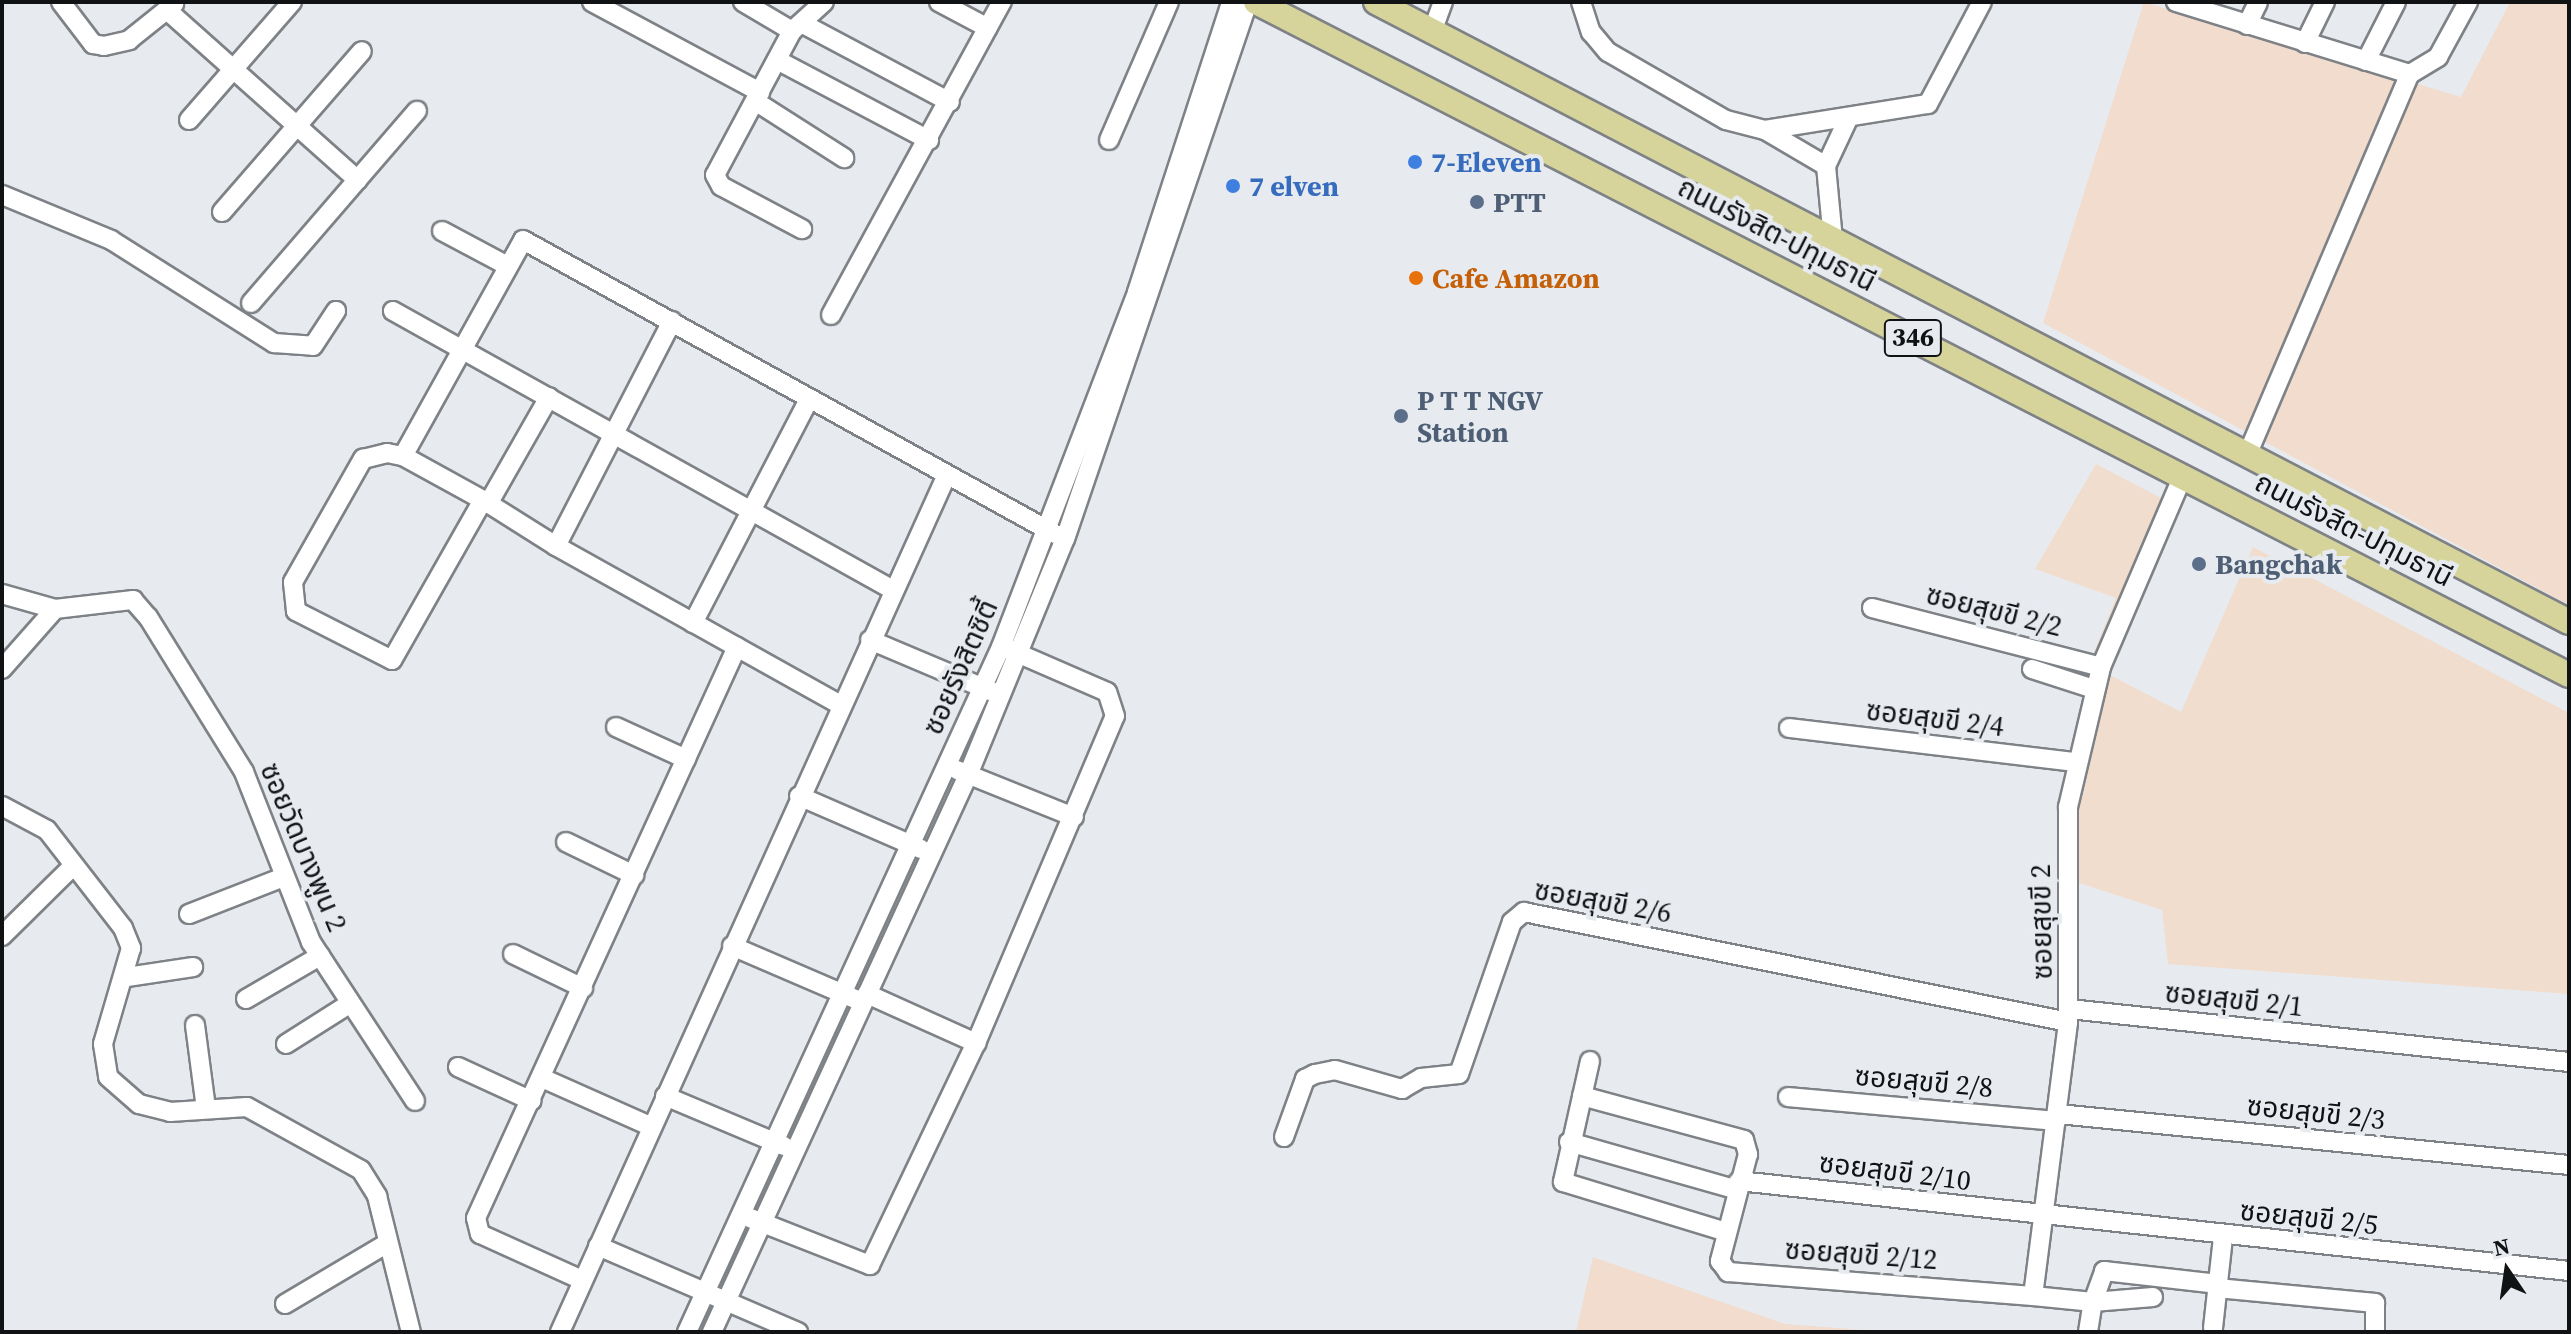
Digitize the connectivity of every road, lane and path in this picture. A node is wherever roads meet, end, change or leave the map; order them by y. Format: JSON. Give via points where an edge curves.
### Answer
{"nodes":[{"id":1,"x":61,"y":2,"type":"edge"},
{"id":2,"x":292,"y":2,"type":"edge"},
{"id":3,"x":592,"y":2,"type":"edge"},
{"id":4,"x":743,"y":2,"type":"edge"},
{"id":5,"x":824,"y":2,"type":"edge"},
{"id":6,"x":939,"y":2,"type":"edge"},
{"id":7,"x":1002,"y":2,"type":"edge"},
{"id":8,"x":1169,"y":2,"type":"edge"},
{"id":9,"x":1231,"y":2,"type":"edge"},
{"id":10,"x":1248,"y":2,"type":"edge"},
{"id":11,"x":1256,"y":2,"type":"edge"},
{"id":12,"x":1376,"y":2,"type":"edge"},
{"id":13,"x":1443,"y":2,"type":"edge"},
{"id":14,"x":1581,"y":2,"type":"edge"},
{"id":15,"x":1982,"y":2,"type":"edge"},
{"id":16,"x":2258,"y":2,"type":"edge"},
{"id":17,"x":2325,"y":2,"type":"edge"},
{"id":18,"x":2396,"y":2,"type":"edge"},
{"id":19,"x":2468,"y":2,"type":"edge"},
{"id":20,"x":2183,"y":3,"type":"edge"},
{"id":21,"x":172,"y":7,"type":"edge"},
{"id":22,"x":2247,"y":25,"type":"junction"},
{"id":23,"x":798,"y":28,"type":"junction"},
{"id":24,"x":988,"y":28,"type":"junction"},
{"id":25,"x":1432,"y":32,"type":"junction"},
{"id":26,"x":2305,"y":43,"type":"junction"},
{"id":27,"x":362,"y":51,"type":"dead end"},
{"id":28,"x":777,"y":60,"type":"junction"},
{"id":29,"x":2366,"y":61,"type":"junction"},
{"id":30,"x":236,"y":66,"type":"junction"},
{"id":31,"x":2410,"y":74,"type":"junction"},
{"id":32,"x":758,"y":96,"type":"junction"},
{"id":33,"x":950,"y":102,"type":"junction"},
{"id":34,"x":417,"y":111,"type":"dead end"},
{"id":35,"x":1848,"y":119,"type":"junction"},
{"id":36,"x":189,"y":120,"type":"dead end"},
{"id":37,"x":298,"y":125,"type":"junction"},
{"id":38,"x":1765,"y":130,"type":"junction"},
{"id":39,"x":929,"y":140,"type":"junction"},
{"id":40,"x":1109,"y":140,"type":"dead end"},
{"id":41,"x":844,"y":158,"type":"dead end"},
{"id":42,"x":1826,"y":166,"type":"junction"},
{"id":43,"x":358,"y":180,"type":"junction"},
{"id":44,"x":2,"y":195,"type":"edge"},
{"id":45,"x":222,"y":212,"type":"dead end"},
{"id":46,"x":802,"y":229,"type":"dead end"},
{"id":47,"x":442,"y":231,"type":"dead end"},
{"id":48,"x":1833,"y":240,"type":"junction"},
{"id":49,"x":504,"y":264,"type":"junction"},
{"id":50,"x":251,"y":303,"type":"dead end"},
{"id":51,"x":336,"y":311,"type":"dead end"},
{"id":52,"x":393,"y":311,"type":"dead end"},
{"id":53,"x":831,"y":315,"type":"dead end"},
{"id":54,"x":672,"y":321,"type":"junction"},
{"id":55,"x":461,"y":347,"type":"junction"},
{"id":56,"x":549,"y":397,"type":"junction"},
{"id":57,"x":807,"y":403,"type":"junction"},
{"id":58,"x":614,"y":434,"type":"junction"},
{"id":59,"x":2248,"y":453,"type":"junction"},
{"id":60,"x":403,"y":456,"type":"junction"},
{"id":61,"x":2183,"y":476,"type":"junction"},
{"id":62,"x":945,"y":479,"type":"junction"},
{"id":63,"x":485,"y":502,"type":"junction"},
{"id":64,"x":751,"y":512,"type":"junction"},
{"id":65,"x":1047,"y":531,"type":"junction"},
{"id":66,"x":1065,"y":539,"type":"junction"},
{"id":67,"x":556,"y":546,"type":"junction"},
{"id":68,"x":893,"y":590,"type":"junction"},
{"id":69,"x":2,"y":594,"type":"edge"},
{"id":70,"x":1872,"y":608,"type":"dead end"},
{"id":71,"x":55,"y":609,"type":"junction"},
{"id":72,"x":2569,"y":622,"type":"edge"},
{"id":73,"x":693,"y":623,"type":"junction"},
{"id":74,"x":870,"y":640,"type":"junction"},
{"id":75,"x":737,"y":647,"type":"junction"},
{"id":76,"x":1010,"y":650,"type":"junction"},
{"id":77,"x":2101,"y":667,"type":"junction"},
{"id":78,"x":2,"y":669,"type":"edge"},
{"id":79,"x":2032,"y":669,"type":"dead end"},
{"id":80,"x":2569,"y":675,"type":"edge"},
{"id":81,"x":2094,"y":689,"type":"junction"},
{"id":82,"x":991,"y":692,"type":"junction"},
{"id":83,"x":840,"y":705,"type":"junction"},
{"id":84,"x":616,"y":727,"type":"dead end"},
{"id":85,"x":1789,"y":728,"type":"dead end"},
{"id":86,"x":686,"y":759,"type":"junction"},
{"id":87,"x":2075,"y":762,"type":"junction"},
{"id":88,"x":947,"y":765,"type":"junction"},
{"id":89,"x":968,"y":775,"type":"junction"},
{"id":90,"x":799,"y":796,"type":"junction"},
{"id":91,"x":2,"y":806,"type":"edge"},
{"id":92,"x":1074,"y":817,"type":"junction"},
{"id":93,"x":566,"y":842,"type":"dead end"},
{"id":94,"x":911,"y":845,"type":"junction"},
{"id":95,"x":932,"y":854,"type":"junction"},
{"id":96,"x":71,"y":868,"type":"junction"},
{"id":97,"x":634,"y":875,"type":"junction"},
{"id":98,"x":284,"y":877,"type":"junction"},
{"id":99,"x":189,"y":914,"type":"dead end"},
{"id":100,"x":2,"y":936,"type":"edge"},
{"id":101,"x":732,"y":946,"type":"junction"},
{"id":102,"x":513,"y":954,"type":"dead end"},
{"id":103,"x":320,"y":956,"type":"junction"},
{"id":104,"x":193,"y":967,"type":"dead end"},
{"id":105,"x":132,"y":978,"type":"junction"},
{"id":106,"x":583,"y":988,"type":"junction"},
{"id":107,"x":845,"y":994,"type":"junction"},
{"id":108,"x":865,"y":998,"type":"junction"},
{"id":109,"x":246,"y":999,"type":"dead end"},
{"id":110,"x":349,"y":1004,"type":"junction"},
{"id":111,"x":2068,"y":1015,"type":"junction"},
{"id":112,"x":195,"y":1025,"type":"dead end"},
{"id":113,"x":976,"y":1043,"type":"junction"},
{"id":114,"x":286,"y":1044,"type":"dead end"},
{"id":115,"x":1590,"y":1061,"type":"dead end"},
{"id":116,"x":2569,"y":1062,"type":"edge"},
{"id":117,"x":458,"y":1067,"type":"dead end"},
{"id":118,"x":542,"y":1078,"type":"junction"},
{"id":119,"x":665,"y":1096,"type":"junction"},
{"id":120,"x":1582,"y":1096,"type":"junction"},
{"id":121,"x":1788,"y":1097,"type":"dead end"},
{"id":122,"x":415,"y":1101,"type":"dead end"},
{"id":123,"x":532,"y":1101,"type":"junction"},
{"id":124,"x":206,"y":1104,"type":"junction"},
{"id":125,"x":2057,"y":1117,"type":"junction"},
{"id":126,"x":652,"y":1127,"type":"junction"},
{"id":127,"x":1284,"y":1137,"type":"dead end"},
{"id":128,"x":1569,"y":1142,"type":"junction"},
{"id":129,"x":776,"y":1143,"type":"junction"},
{"id":130,"x":795,"y":1151,"type":"junction"},
{"id":131,"x":2569,"y":1165,"type":"edge"},
{"id":132,"x":1738,"y":1185,"type":"junction"},
{"id":133,"x":742,"y":1215,"type":"junction"},
{"id":134,"x":2044,"y":1216,"type":"junction"},
{"id":135,"x":761,"y":1222,"type":"junction"},
{"id":136,"x":1727,"y":1232,"type":"junction"},
{"id":137,"x":2223,"y":1237,"type":"junction"},
{"id":138,"x":386,"y":1244,"type":"junction"},
{"id":139,"x":598,"y":1246,"type":"junction"},
{"id":140,"x":2569,"y":1271,"type":"edge"},
{"id":141,"x":582,"y":1280,"type":"junction"},
{"id":142,"x":2217,"y":1286,"type":"junction"},
{"id":143,"x":705,"y":1291,"type":"junction"},
{"id":144,"x":2033,"y":1296,"type":"junction"},
{"id":145,"x":2153,"y":1297,"type":"dead end"},
{"id":146,"x":727,"y":1301,"type":"junction"},
{"id":147,"x":2093,"y":1302,"type":"junction"},
{"id":148,"x":285,"y":1304,"type":"dead end"},
{"id":149,"x":2213,"y":1328,"type":"dead end"},
{"id":150,"x":2375,"y":1331,"type":"edge"},
{"id":151,"x":411,"y":1332,"type":"edge"},
{"id":152,"x":560,"y":1332,"type":"edge"},
{"id":153,"x":687,"y":1332,"type":"edge"},
{"id":154,"x":712,"y":1332,"type":"edge"},
{"id":155,"x":798,"y":1332,"type":"edge"},
{"id":156,"x":2088,"y":1332,"type":"edge"}],
"edges":[{"from":1,"to":21,"type":"street","via":[[93,44],[104,46],[129,40]]},
{"from":2,"to":30,"type":"street"},
{"from":3,"to":32,"type":"street"},
{"from":4,"to":23,"type":"street"},
{"from":5,"to":23,"type":"street"},
{"from":6,"to":24,"type":"street"},
{"from":7,"to":24,"type":"street"},
{"from":8,"to":40,"type":"street"},
{"from":9,"to":65,"type":"street","name":"ซอยรังสิตซิตี้","via":[[1137,292]]},
{"from":10,"to":66,"type":"street","name":"ซอยรังสิตซิตี้"},
{"from":11,"to":61,"type":"main road","name":"ถนนรังสิต-ปทุมธานี","number":"346"},
{"from":12,"to":25,"type":"main road","name":"ถนนรังสิต-ปทุมธานี","number":"346"},
{"from":13,"to":25,"type":"street"},
{"from":14,"to":38,"type":"street","via":[[1591,32],[1608,52],[1726,120]]},
{"from":15,"to":35,"type":"street","via":[[1934,99],[1891,115]]},
{"from":16,"to":22,"type":"street"},
{"from":17,"to":26,"type":"street"},
{"from":18,"to":29,"type":"street"},
{"from":19,"to":31,"type":"street","via":[[2438,57]]},
{"from":20,"to":22,"type":"street"},
{"from":21,"to":30,"type":"street"},
{"from":22,"to":26,"type":"street"},
{"from":23,"to":28,"type":"street"},
{"from":23,"to":33,"type":"street"},
{"from":24,"to":33,"type":"street"},
{"from":25,"to":48,"type":"main road","name":"ถนนรังสิต-ปทุมธานี","number":"346"},
{"from":26,"to":29,"type":"street"},
{"from":27,"to":37,"type":"street"},
{"from":28,"to":32,"type":"street"},
{"from":28,"to":39,"type":"street"},
{"from":29,"to":31,"type":"street"},
{"from":30,"to":36,"type":"street"},
{"from":30,"to":37,"type":"street"},
{"from":31,"to":59,"type":"street"},
{"from":32,"to":41,"type":"street"},
{"from":32,"to":46,"type":"street","via":[[716,182]]},
{"from":33,"to":39,"type":"street"},
{"from":34,"to":43,"type":"street"},
{"from":35,"to":38,"type":"street"},
{"from":35,"to":42,"type":"street"},
{"from":37,"to":43,"type":"street"},
{"from":37,"to":45,"type":"street"},
{"from":38,"to":42,"type":"street"},
{"from":39,"to":53,"type":"street"},
{"from":42,"to":48,"type":"street"},
{"from":43,"to":50,"type":"street"},
{"from":44,"to":51,"type":"street","via":[[111,240],[274,343],[313,346]]},
{"from":47,"to":49,"type":"street"},
{"from":48,"to":59,"type":"main road","name":"ถนนรังสิต-ปทุมธานี","number":"346"},
{"from":49,"to":54,"type":"street","via":[[523,240],[536,243]]},
{"from":49,"to":55,"type":"street"},
{"from":52,"to":55,"type":"street"},
{"from":54,"to":57,"type":"street"},
{"from":54,"to":58,"type":"street"},
{"from":55,"to":56,"type":"street"},
{"from":55,"to":60,"type":"street"},
{"from":56,"to":58,"type":"street"},
{"from":56,"to":63,"type":"street"},
{"from":57,"to":62,"type":"street"},
{"from":57,"to":64,"type":"street"},
{"from":58,"to":64,"type":"street"},
{"from":58,"to":67,"type":"street"},
{"from":59,"to":72,"type":"main road","name":"ถนนรังสิต-ปทุมธานี","number":"346"},
{"from":60,"to":63,"type":"street"},
{"from":60,"to":63,"type":"street","via":[[363,459],[293,582],[296,611],[392,660]]},
{"from":61,"to":77,"type":"street","name":"ซอยสุขขี 2"},
{"from":61,"to":80,"type":"main road","name":"ถนนรังสิต-ปทุมธานี","number":"346"},
{"from":62,"to":65,"type":"street"},
{"from":62,"to":68,"type":"street"},
{"from":63,"to":67,"type":"street"},
{"from":64,"to":68,"type":"street"},
{"from":64,"to":73,"type":"street"},
{"from":65,"to":66,"type":"street"},
{"from":65,"to":76,"type":"street","name":"ซอยรังสิตซิตี้"},
{"from":66,"to":76,"type":"street","name":"ซอยรังสิตซิตี้"},
{"from":67,"to":73,"type":"street"},
{"from":68,"to":74,"type":"street"},
{"from":69,"to":71,"type":"street","name":"ซอยวัดบางพูน 2"},
{"from":70,"to":77,"type":"street","name":"ซอยสุขขี 2/2"},
{"from":71,"to":78,"type":"street"},
{"from":71,"to":98,"type":"street","name":"ซอยวัดบางพูน 2","via":[[133,600],[148,617],[244,772]]},
{"from":73,"to":75,"type":"street"},
{"from":74,"to":82,"type":"street"},
{"from":74,"to":83,"type":"street"},
{"from":75,"to":83,"type":"street"},
{"from":75,"to":86,"type":"street"},
{"from":76,"to":82,"type":"street","name":"ซอยรังสิตซิตี้"},
{"from":76,"to":92,"type":"street","via":[[1107,692],[1115,703]]},
{"from":77,"to":81,"type":"street","name":"ซอยสุขขี 2"},
{"from":79,"to":81,"type":"street"},
{"from":81,"to":87,"type":"street","name":"ซอยสุขขี 2"},
{"from":82,"to":88,"type":"street","name":"ซอยรังสิตซิตี้"},
{"from":82,"to":89,"type":"street","name":"ซอยรังสิตซิตี้"},
{"from":83,"to":90,"type":"street"},
{"from":84,"to":86,"type":"street"},
{"from":85,"to":87,"type":"street","name":"ซอยสุขขี 2/4"},
{"from":86,"to":97,"type":"street"},
{"from":87,"to":111,"type":"street","name":"ซอยสุขขี 2"},
{"from":88,"to":89,"type":"street"},
{"from":88,"to":94,"type":"street","name":"ซอยรังสิตซิตี้"},
{"from":89,"to":92,"type":"street"},
{"from":89,"to":95,"type":"street","name":"ซอยรังสิตซิตี้"},
{"from":90,"to":94,"type":"street"},
{"from":90,"to":101,"type":"street"},
{"from":91,"to":96,"type":"street","via":[[47,830]]},
{"from":92,"to":113,"type":"street"},
{"from":93,"to":97,"type":"street"},
{"from":94,"to":95,"type":"street"},
{"from":94,"to":107,"type":"street","name":"ซอยรังสิตซิตี้"},
{"from":95,"to":108,"type":"street","name":"ซอยรังสิตซิตี้"},
{"from":96,"to":100,"type":"street"},
{"from":96,"to":105,"type":"street","via":[[123,928],[131,948]]},
{"from":97,"to":106,"type":"street"},
{"from":98,"to":99,"type":"street"},
{"from":98,"to":103,"type":"street","name":"ซอยวัดบางพูน 2"},
{"from":101,"to":107,"type":"street"},
{"from":101,"to":119,"type":"street"},
{"from":102,"to":106,"type":"street"},
{"from":103,"to":109,"type":"street"},
{"from":103,"to":110,"type":"street","name":"ซอยวัดบางพูน 2"},
{"from":104,"to":105,"type":"street","via":[[161,977]]},
{"from":105,"to":124,"type":"street","via":[[103,1044],[108,1077],[139,1104],[170,1112]]},
{"from":106,"to":118,"type":"street"},
{"from":107,"to":108,"type":"street"},
{"from":107,"to":129,"type":"street","name":"ซอยรังสิตซิตี้"},
{"from":108,"to":113,"type":"street"},
{"from":108,"to":130,"type":"street","name":"ซอยรังสิตซิตี้"},
{"from":110,"to":114,"type":"street"},
{"from":110,"to":122,"type":"street","name":"ซอยวัดบางพูน 2"},
{"from":111,"to":116,"type":"street","name":"ซอยสุขขี 2/1"},
{"from":111,"to":125,"type":"street","name":"ซอยสุขขี 2"},
{"from":111,"to":127,"type":"street","name":"ซอยสุขขี 2/6","via":[[1524,912],[1512,922],[1459,1074],[1421,1078],[1402,1089],[1335,1070],[1315,1074],[1305,1079]]},
{"from":112,"to":124,"type":"street"},
{"from":113,"to":135,"type":"street","via":[[870,1265]]},
{"from":115,"to":120,"type":"street"},
{"from":117,"to":123,"type":"street"},
{"from":118,"to":123,"type":"street"},
{"from":118,"to":126,"type":"street"},
{"from":119,"to":126,"type":"street"},
{"from":119,"to":129,"type":"street"},
{"from":120,"to":128,"type":"street"},
{"from":120,"to":132,"type":"street","name":"ซอยสุขขี 2/12","via":[[1744,1140]]},
{"from":121,"to":125,"type":"street","name":"ซอยสุขขี 2/8"},
{"from":123,"to":141,"type":"street","via":[[475,1227]]},
{"from":124,"to":138,"type":"street","via":[[228,1104],[270,1116],[337,1162],[361,1170],[377,1196]]},
{"from":125,"to":131,"type":"street","name":"ซอยสุขขี 2/3"},
{"from":125,"to":134,"type":"street","name":"ซอยสุขขี 2"},
{"from":126,"to":139,"type":"street"},
{"from":128,"to":132,"type":"street","name":"ซอยสุขขี 2/10"},
{"from":128,"to":136,"type":"street","via":[[1562,1176],[1569,1186]]},
{"from":129,"to":130,"type":"street"},
{"from":129,"to":133,"type":"street","name":"ซอยรังสิตซิตี้"},
{"from":130,"to":135,"type":"street","name":"ซอยรังสิตซิตี้"},
{"from":132,"to":134,"type":"street","name":"ซอยสุขขี 2/10"},
{"from":132,"to":136,"type":"street","name":"ซอยสุขขี 2/12"},
{"from":133,"to":135,"type":"street"},
{"from":133,"to":143,"type":"street","name":"ซอยรังสิตซิตี้"},
{"from":134,"to":137,"type":"street","name":"ซอยสุขขี 2/5"},
{"from":134,"to":144,"type":"street","name":"ซอยสุขขี 2"},
{"from":135,"to":146,"type":"street","name":"ซอยรังสิตซิตี้"},
{"from":136,"to":144,"type":"street","name":"ซอยสุขขี 2/12","via":[[1720,1261],[1728,1272]]},
{"from":137,"to":140,"type":"street","name":"ซอยสุขขี 2/5"},
{"from":137,"to":142,"type":"street"},
{"from":138,"to":148,"type":"street"},
{"from":138,"to":151,"type":"street"},
{"from":139,"to":141,"type":"street"},
{"from":139,"to":143,"type":"street"},
{"from":141,"to":152,"type":"street"},
{"from":142,"to":147,"type":"street","via":[[2104,1271]]},
{"from":142,"to":149,"type":"street"},
{"from":142,"to":150,"type":"street","via":[[2375,1303]]},
{"from":143,"to":146,"type":"street"},
{"from":143,"to":153,"type":"street","name":"ซอยรังสิตซิตี้"},
{"from":144,"to":147,"type":"street"},
{"from":145,"to":147,"type":"street"},
{"from":146,"to":154,"type":"street","name":"ซอยรังสิตซิตี้"},
{"from":146,"to":155,"type":"street"},
{"from":147,"to":156,"type":"street"}]}
